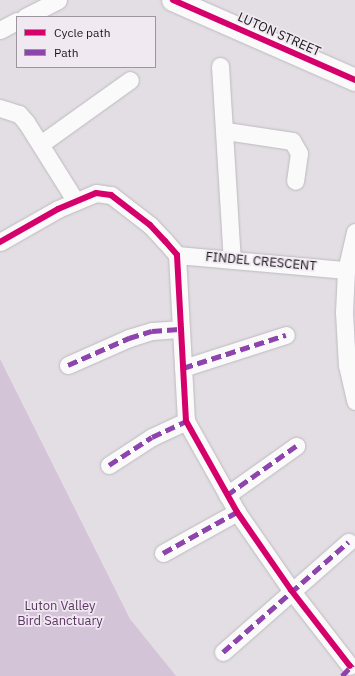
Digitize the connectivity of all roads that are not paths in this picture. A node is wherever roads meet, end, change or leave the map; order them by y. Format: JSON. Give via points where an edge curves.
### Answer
{"nodes":[{"id":1,"x":58,"y":0,"type":"edge"},
{"id":2,"x":173,"y":0,"type":"edge"},
{"id":3,"x":27,"y":16,"type":"edge"},
{"id":4,"x":16,"y":22,"type":"edge"},
{"id":5,"x":0,"y":30,"type":"edge"},
{"id":6,"x":220,"y":66,"type":"dead end"},
{"id":7,"x":130,"y":80,"type":"dead end"},
{"id":8,"x":355,"y":80,"type":"edge"},
{"id":9,"x":0,"y":108,"type":"edge"},
{"id":10,"x":226,"y":131,"type":"junction"},
{"id":11,"x":42,"y":143,"type":"junction"},
{"id":12,"x":295,"y":181,"type":"dead end"},
{"id":13,"x":75,"y":200,"type":"junction"},
{"id":14,"x":355,"y":232,"type":"edge"},
{"id":15,"x":0,"y":242,"type":"edge"},
{"id":16,"x":177,"y":255,"type":"junction"},
{"id":17,"x":232,"y":260,"type":"junction"},
{"id":18,"x":346,"y":270,"type":"junction"},
{"id":19,"x":179,"y":329,"type":"junction"},
{"id":20,"x":286,"y":335,"type":"dead end"},
{"id":21,"x":68,"y":365,"type":"dead end"},
{"id":22,"x":183,"y":368,"type":"junction"},
{"id":23,"x":355,"y":401,"type":"edge"},
{"id":24,"x":186,"y":422,"type":"junction"},
{"id":25,"x":296,"y":446,"type":"dead end"},
{"id":26,"x":109,"y":465,"type":"dead end"},
{"id":27,"x":227,"y":495,"type":"junction"},
{"id":28,"x":237,"y":512,"type":"junction"},
{"id":29,"x":348,"y":542,"type":"dead end"},
{"id":30,"x":163,"y":553,"type":"dead end"},
{"id":31,"x":291,"y":590,"type":"junction"},
{"id":32,"x":223,"y":652,"type":"dead end"},
{"id":33,"x":349,"y":668,"type":"edge"}],
"edges":[{"from":1,"to":3,"type":"street"},
{"from":2,"to":8,"type":"street","name":"LUTON STREET"},
{"from":4,"to":5,"type":"street"},
{"from":6,"to":10,"type":"street"},
{"from":7,"to":11,"type":"street"},
{"from":9,"to":11,"type":"street","via":[[19,114]]},
{"from":10,"to":12,"type":"street","via":[[292,141],[299,153]]},
{"from":10,"to":17,"type":"street"},
{"from":11,"to":13,"type":"street"},
{"from":13,"to":15,"type":"street"},
{"from":13,"to":16,"type":"street","via":[[96,193],[111,195],[150,225]]},
{"from":14,"to":18,"type":"street"},
{"from":16,"to":17,"type":"street","name":"FINDEL CRESCENT"},
{"from":16,"to":19,"type":"street"},
{"from":17,"to":18,"type":"street","name":"FINDEL CRESCENT"},
{"from":18,"to":23,"type":"street","via":[[344,312],[347,365]]},
{"from":19,"to":21,"type":"street","via":[[152,331],[128,338]]},
{"from":19,"to":22,"type":"street"},
{"from":20,"to":22,"type":"street"},
{"from":22,"to":24,"type":"street"},
{"from":24,"to":26,"type":"street","via":[[152,437]]},
{"from":24,"to":27,"type":"street"},
{"from":25,"to":27,"type":"street"},
{"from":27,"to":28,"type":"street"},
{"from":28,"to":30,"type":"street"},
{"from":28,"to":31,"type":"street"},
{"from":29,"to":31,"type":"street"},
{"from":31,"to":32,"type":"street"},
{"from":31,"to":33,"type":"street"}]}
